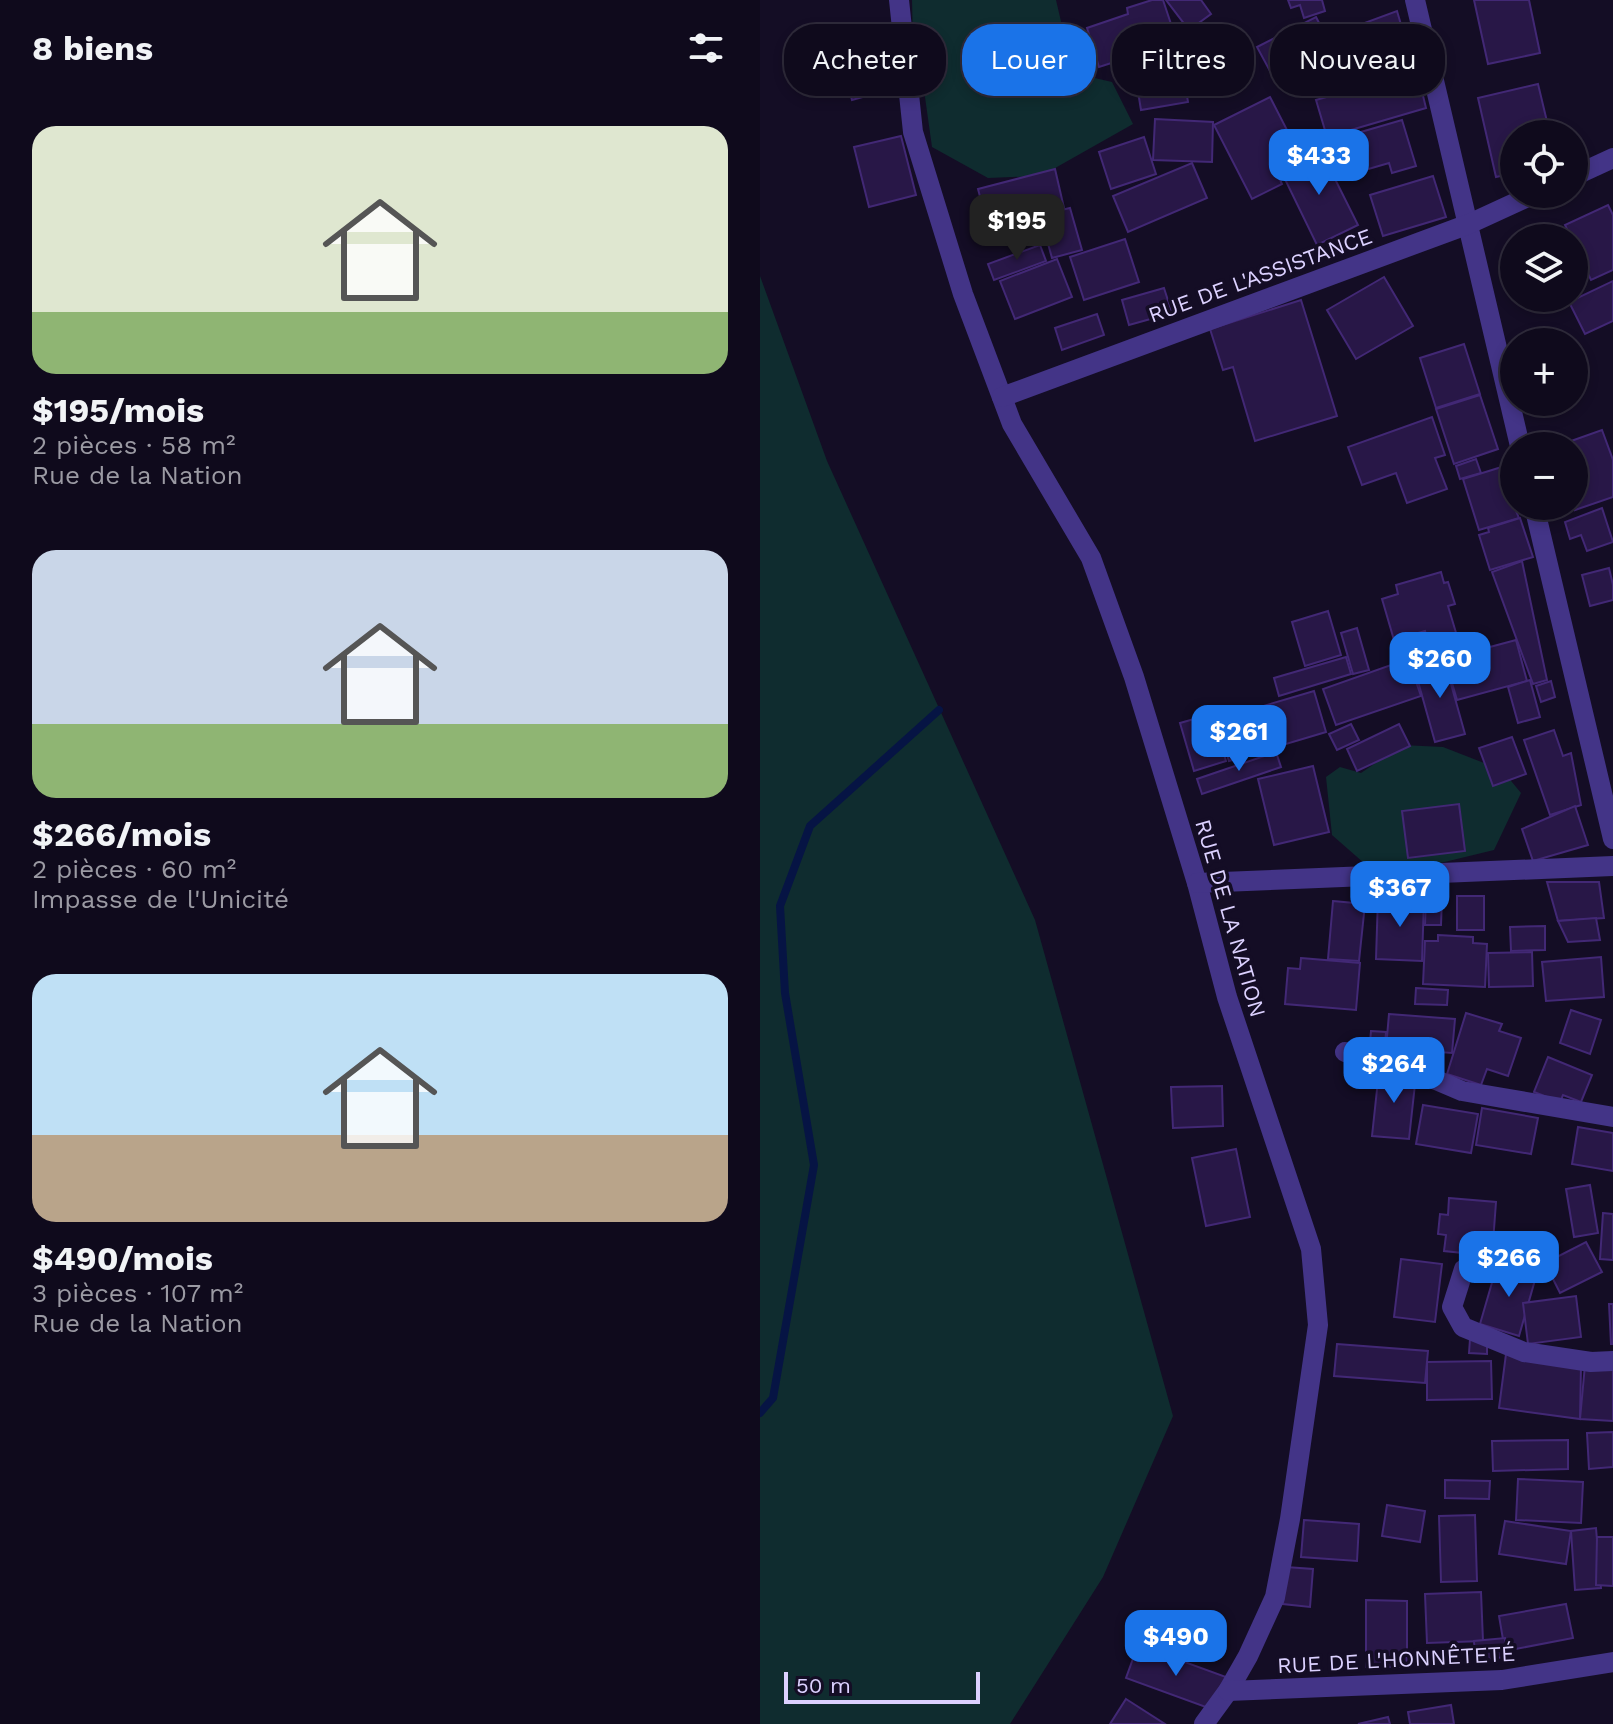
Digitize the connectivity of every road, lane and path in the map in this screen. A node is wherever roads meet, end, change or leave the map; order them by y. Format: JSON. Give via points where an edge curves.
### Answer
{"nodes":[{"id":1,"x":899,"y":0,"type":"edge"},
{"id":2,"x":1415,"y":0,"type":"edge"},
{"id":3,"x":1613,"y":158,"type":"edge"},
{"id":4,"x":1588,"y":170,"type":"edge"},
{"id":5,"x":1504,"y":208,"type":"edge"},
{"id":6,"x":1469,"y":224,"type":"junction"},
{"id":7,"x":1002,"y":397,"type":"junction"},
{"id":8,"x":1517,"y":432,"type":"edge"},
{"id":9,"x":1537,"y":520,"type":"edge"},
{"id":10,"x":1613,"y":839,"type":"edge"},
{"id":11,"x":1613,"y":866,"type":"edge"},
{"id":12,"x":1197,"y":883,"type":"junction"},
{"id":13,"x":1345,"y":1052,"type":"dead end"},
{"id":14,"x":1613,"y":1117,"type":"edge"},
{"id":15,"x":1464,"y":1269,"type":"dead end"},
{"id":16,"x":1613,"y":1361,"type":"edge"},
{"id":17,"x":1613,"y":1662,"type":"edge"},
{"id":18,"x":1228,"y":1691,"type":"junction"},
{"id":19,"x":1204,"y":1724,"type":"edge"}],
"edges":[{"from":1,"to":7,"type":"street","name":"RUE DE LA NATION","via":[[913,132],[963,294]]},
{"from":2,"to":6,"type":"street"},
{"from":3,"to":4,"type":"street"},
{"from":5,"to":6,"type":"street","name":"RUE DE L'ASSISTANCE"},
{"from":6,"to":7,"type":"street","name":"RUE DE L'ASSISTANCE"},
{"from":6,"to":8,"type":"street"},
{"from":7,"to":12,"type":"street","name":"RUE DE LA NATION","via":[[1012,424],[1091,558]]},
{"from":9,"to":10,"type":"street"},
{"from":11,"to":12,"type":"street"},
{"from":12,"to":18,"type":"street","name":"RUE DE LA NATION","via":[[1227,997],[1311,1249],[1318,1325],[1275,1597]]},
{"from":13,"to":14,"type":"street","via":[[1408,1068],[1462,1091]]},
{"from":15,"to":16,"type":"street","via":[[1452,1307],[1463,1327],[1524,1352]]},
{"from":17,"to":18,"type":"street","name":"RUE DE L'HONNÊTETÉ","via":[[1502,1680]]},
{"from":18,"to":19,"type":"street","name":"RUE DE LA NATION"}]}
